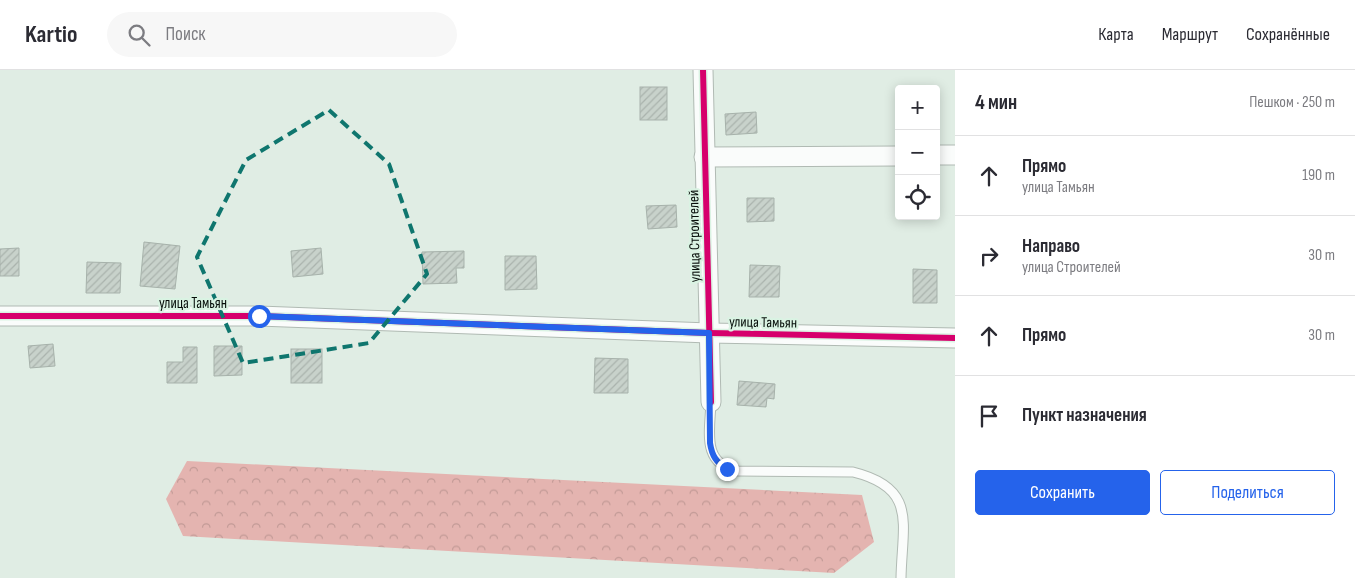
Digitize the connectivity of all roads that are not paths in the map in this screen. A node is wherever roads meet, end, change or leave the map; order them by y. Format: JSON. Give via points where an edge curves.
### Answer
{"nodes":[{"id":1,"x":703,"y":70,"type":"edge"},
{"id":2,"x":940,"y":155,"type":"edge"},
{"id":3,"x":955,"y":155,"type":"edge"},
{"id":4,"x":895,"y":156,"type":"edge"},
{"id":5,"x":704,"y":157,"type":"junction"},
{"id":6,"x":0,"y":316,"type":"edge"},
{"id":7,"x":709,"y":333,"type":"junction"},
{"id":8,"x":955,"y":338,"type":"edge"},
{"id":9,"x":711,"y":402,"type":"joint"},
{"id":10,"x":901,"y":578,"type":"edge"}],
"edges":[{"from":1,"to":5,"type":"street","name":"улица Строителей"},
{"from":2,"to":3,"type":"street"},
{"from":4,"to":5,"type":"street"},
{"from":5,"to":7,"type":"street","name":"улица Строителей"},
{"from":6,"to":7,"type":"street","name":"улица Тамьян","via":[[259,316]]},
{"from":7,"to":8,"type":"street","name":"улица Тамьян"},
{"from":7,"to":9,"type":"street","name":"улица Строителей"},
{"from":9,"to":10,"type":"lane","via":[[712,454],[727,469],[853,472],[886,484],[896,494],[902,508]]}]}
